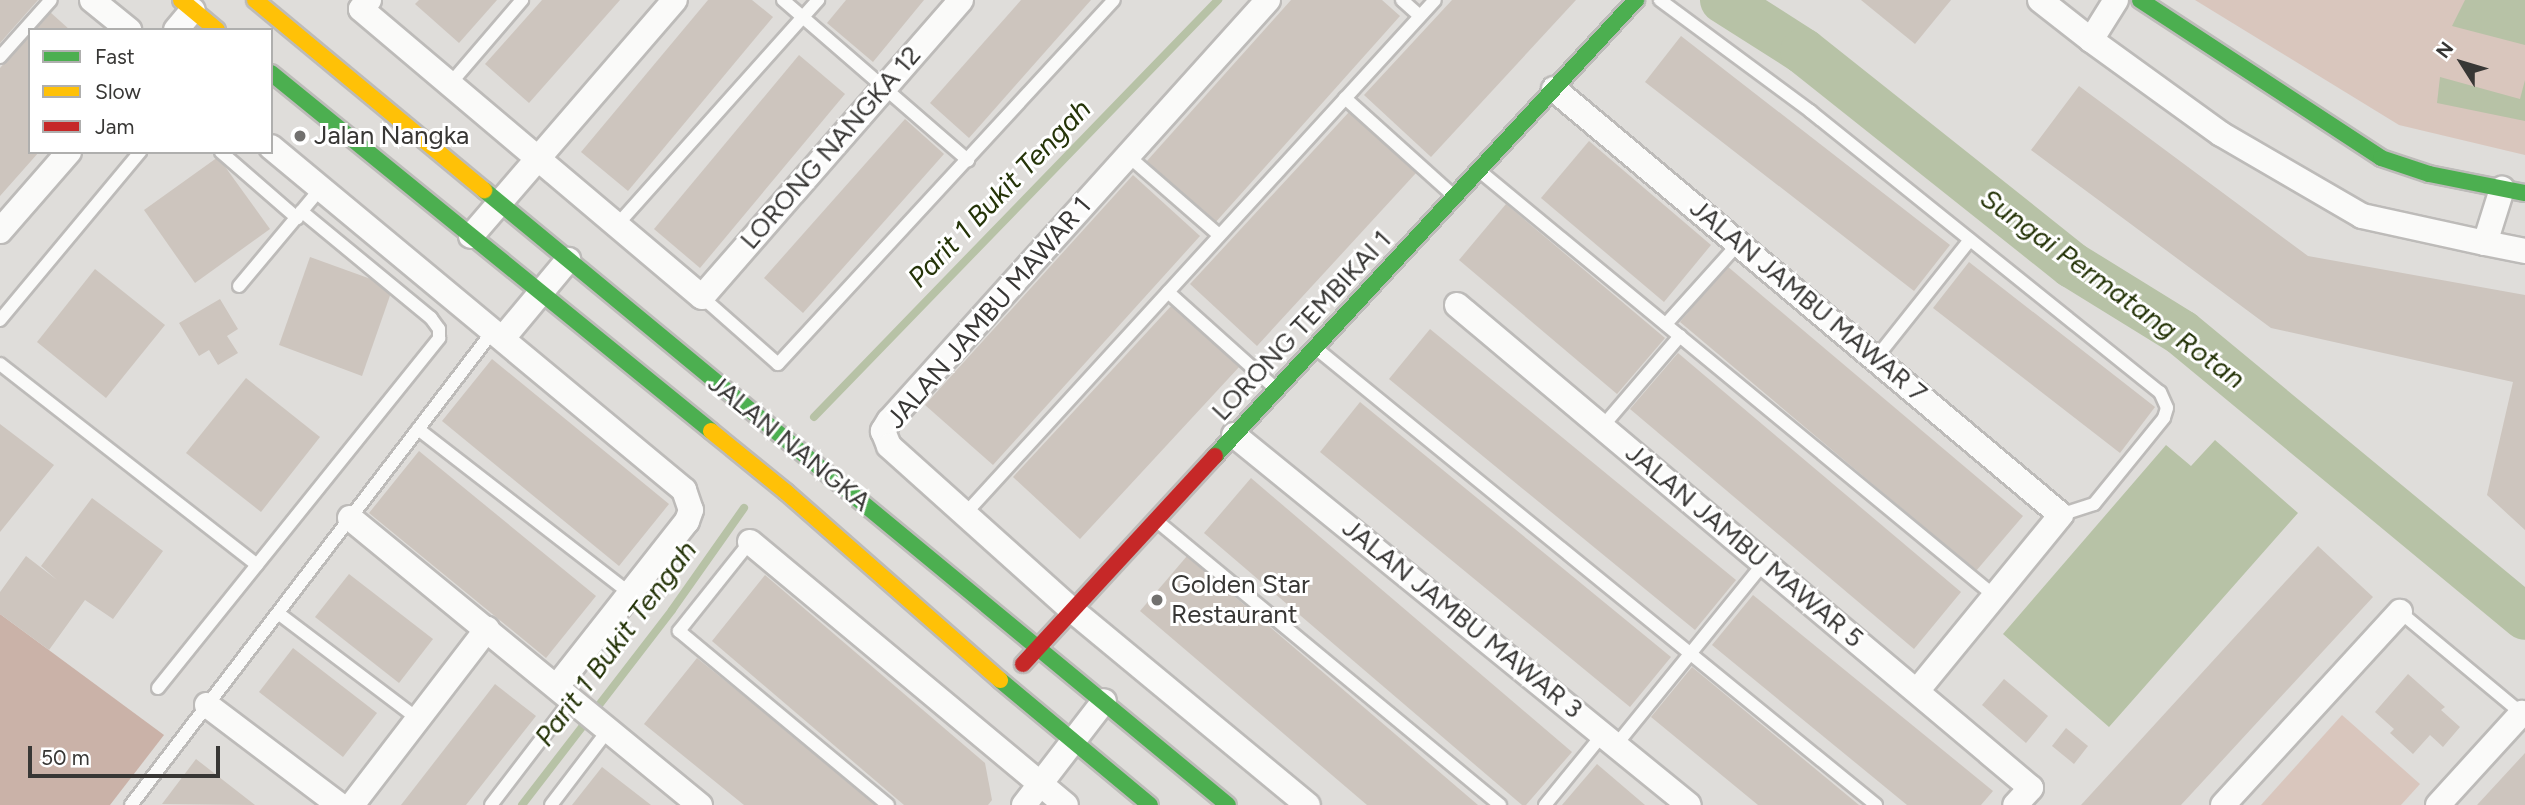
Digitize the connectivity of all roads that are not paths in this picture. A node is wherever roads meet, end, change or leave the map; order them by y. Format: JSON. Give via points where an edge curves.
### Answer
{"nodes":[{"id":1,"x":51,"y":0,"type":"edge"},
{"id":2,"x":92,"y":0,"type":"edge"},
{"id":3,"x":255,"y":0,"type":"edge"},
{"id":4,"x":522,"y":0,"type":"edge"},
{"id":5,"x":675,"y":0,"type":"edge"},
{"id":6,"x":783,"y":0,"type":"edge"},
{"id":7,"x":818,"y":0,"type":"edge"},
{"id":8,"x":961,"y":0,"type":"edge"},
{"id":9,"x":1114,"y":0,"type":"edge"},
{"id":10,"x":1268,"y":0,"type":"edge"},
{"id":11,"x":1402,"y":0,"type":"edge"},
{"id":12,"x":1435,"y":0,"type":"edge"},
{"id":13,"x":1636,"y":0,"type":"edge"},
{"id":14,"x":1660,"y":0,"type":"edge"},
{"id":15,"x":2040,"y":0,"type":"edge"},
{"id":16,"x":2116,"y":0,"type":"edge"},
{"id":17,"x":2140,"y":0,"type":"edge"},
{"id":18,"x":360,"y":3,"type":"edge"},
{"id":19,"x":187,"y":5,"type":"edge"},
{"id":20,"x":1420,"y":16,"type":"junction"},
{"id":21,"x":803,"y":17,"type":"junction"},
{"id":22,"x":127,"y":28,"type":"edge"},
{"id":23,"x":177,"y":28,"type":"edge"},
{"id":24,"x":216,"y":28,"type":"edge"},
{"id":25,"x":2091,"y":40,"type":"junction"},
{"id":26,"x":0,"y":57,"type":"edge"},
{"id":27,"x":273,"y":76,"type":"edge"},
{"id":28,"x":450,"y":84,"type":"junction"},
{"id":29,"x":884,"y":88,"type":"junction"},
{"id":30,"x":1554,"y":89,"type":"junction"},
{"id":31,"x":1345,"y":98,"type":"junction"},
{"id":32,"x":273,"y":149,"type":"edge"},
{"id":33,"x":67,"y":154,"type":"edge"},
{"id":34,"x":138,"y":154,"type":"edge"},
{"id":35,"x":224,"y":154,"type":"edge"},
{"id":36,"x":1127,"y":155,"type":"junction"},
{"id":37,"x":538,"y":159,"type":"junction"},
{"id":38,"x":968,"y":160,"type":"junction"},
{"id":39,"x":1479,"y":170,"type":"junction"},
{"id":40,"x":321,"y":188,"type":"junction"},
{"id":41,"x":2514,"y":191,"type":"edge"},
{"id":42,"x":1455,"y":197,"type":"junction"},
{"id":43,"x":499,"y":203,"type":"junction"},
{"id":44,"x":299,"y":214,"type":"junction"},
{"id":45,"x":617,"y":226,"type":"junction"},
{"id":46,"x":0,"y":231,"type":"edge"},
{"id":47,"x":1219,"y":235,"type":"junction"},
{"id":48,"x":471,"y":236,"type":"junction"},
{"id":49,"x":1970,"y":240,"type":"junction"},
{"id":50,"x":1739,"y":243,"type":"junction"},
{"id":51,"x":2486,"y":243,"type":"junction"},
{"id":52,"x":2525,"y":251,"type":"edge"},
{"id":53,"x":568,"y":260,"type":"junction"},
{"id":54,"x":239,"y":286,"type":"dead end"},
{"id":55,"x":1168,"y":292,"type":"junction"},
{"id":56,"x":541,"y":293,"type":"junction"},
{"id":57,"x":702,"y":297,"type":"junction"},
{"id":58,"x":1457,"y":305,"type":"dead end"},
{"id":59,"x":0,"y":320,"type":"edge"},
{"id":60,"x":1666,"y":324,"type":"junction"},
{"id":61,"x":498,"y":335,"type":"junction"},
{"id":62,"x":1679,"y":335,"type":"junction"},
{"id":63,"x":1315,"y":348,"type":"junction"},
{"id":64,"x":1875,"y":358,"type":"junction"},
{"id":65,"x":0,"y":364,"type":"edge"},
{"id":66,"x":1276,"y":390,"type":"junction"},
{"id":67,"x":1602,"y":427,"type":"junction"},
{"id":68,"x":418,"y":429,"type":"junction"},
{"id":69,"x":1234,"y":435,"type":"junction"},
{"id":70,"x":965,"y":513,"type":"junction"},
{"id":71,"x":2061,"y":515,"type":"junction"},
{"id":72,"x":350,"y":518,"type":"junction"},
{"id":73,"x":1156,"y":520,"type":"junction"},
{"id":74,"x":750,"y":542,"type":"joint"},
{"id":75,"x":1764,"y":563,"type":"junction"},
{"id":76,"x":257,"y":565,"type":"junction"},
{"id":77,"x":631,"y":594,"type":"junction"},
{"id":78,"x":1996,"y":597,"type":"junction"},
{"id":79,"x":1072,"y":610,"type":"junction"},
{"id":80,"x":2400,"y":612,"type":"joint"},
{"id":81,"x":278,"y":613,"type":"junction"},
{"id":82,"x":487,"y":629,"type":"junction"},
{"id":83,"x":1038,"y":647,"type":"junction"},
{"id":84,"x":1691,"y":653,"type":"junction"},
{"id":85,"x":1004,"y":684,"type":"junction"},
{"id":86,"x":158,"y":688,"type":"dead end"},
{"id":87,"x":1917,"y":691,"type":"junction"},
{"id":88,"x":569,"y":696,"type":"junction"},
{"id":89,"x":1104,"y":701,"type":"junction"},
{"id":90,"x":207,"y":705,"type":"junction"},
{"id":91,"x":2523,"y":715,"type":"edge"},
{"id":92,"x":418,"y":719,"type":"junction"},
{"id":93,"x":605,"y":725,"type":"junction"},
{"id":94,"x":1609,"y":739,"type":"junction"},
{"id":95,"x":1072,"y":740,"type":"junction"},
{"id":96,"x":1041,"y":784,"type":"junction"},
{"id":97,"x":2023,"y":796,"type":"edge"},
{"id":98,"x":135,"y":804,"type":"edge"},
{"id":99,"x":339,"y":805,"type":"edge"},
{"id":100,"x":352,"y":805,"type":"edge"},
{"id":101,"x":491,"y":805,"type":"edge"},
{"id":102,"x":551,"y":805,"type":"edge"},
{"id":103,"x":700,"y":805,"type":"edge"},
{"id":104,"x":888,"y":805,"type":"edge"},
{"id":105,"x":1024,"y":805,"type":"edge"},
{"id":106,"x":1066,"y":805,"type":"edge"},
{"id":107,"x":1150,"y":805,"type":"edge"},
{"id":108,"x":1228,"y":805,"type":"edge"},
{"id":109,"x":1308,"y":805,"type":"edge"},
{"id":110,"x":1500,"y":805,"type":"edge"},
{"id":111,"x":1545,"y":805,"type":"edge"},
{"id":112,"x":1689,"y":805,"type":"edge"},
{"id":113,"x":1876,"y":805,"type":"edge"},
{"id":114,"x":2223,"y":805,"type":"edge"},
{"id":115,"x":2438,"y":805,"type":"edge"}],
"edges":[{"from":1,"to":26,"type":"lane"},
{"from":2,"to":22,"type":"street"},
{"from":3,"to":43,"type":"street","name":"JALAN NANGKA"},
{"from":4,"to":28,"type":"lane"},
{"from":5,"to":37,"type":"street"},
{"from":6,"to":21,"type":"lane"},
{"from":7,"to":21,"type":"lane"},
{"from":8,"to":29,"type":"street","name":"LORONG NANGKA 12"},
{"from":9,"to":38,"type":"lane"},
{"from":10,"to":36,"type":"street","name":"JALAN JAMBU MAWAR 1"},
{"from":11,"to":20,"type":"lane"},
{"from":12,"to":20,"type":"lane"},
{"from":13,"to":30,"type":"street","name":"LORONG TEMBIKAI 1"},
{"from":14,"to":49,"type":"lane","via":[[1810,111]]},
{"from":15,"to":25,"type":"street"},
{"from":16,"to":25,"type":"street"},
{"from":17,"to":41,"type":"street","via":[[2381,158],[2429,174]]},
{"from":18,"to":28,"type":"street"},
{"from":19,"to":23,"type":"street"},
{"from":19,"to":24,"type":"street"},
{"from":20,"to":31,"type":"lane"},
{"from":21,"to":29,"type":"lane"},
{"from":21,"to":45,"type":"lane"},
{"from":25,"to":51,"type":"street","via":[[2221,134],[2362,216]]},
{"from":27,"to":48,"type":"street","name":"JALAN NANGKA"},
{"from":28,"to":37,"type":"street"},
{"from":29,"to":38,"type":"lane"},
{"from":29,"to":57,"type":"street","name":"LORONG NANGKA 12"},
{"from":30,"to":39,"type":"street","name":"LORONG TEMBIKAI 1"},
{"from":30,"to":50,"type":"street","name":"JALAN JAMBU MAWAR 7"},
{"from":31,"to":42,"type":"lane"},
{"from":31,"to":47,"type":"lane"},
{"from":32,"to":40,"type":"street"},
{"from":33,"to":46,"type":"street"},
{"from":34,"to":59,"type":"lane"},
{"from":35,"to":44,"type":"lane"},
{"from":36,"to":47,"type":"lane"},
{"from":36,"to":70,"type":"street","name":"JALAN JAMBU MAWAR 1","via":[[883,431],[889,446]]},
{"from":37,"to":43,"type":"street"},
{"from":37,"to":45,"type":"street"},
{"from":38,"to":57,"type":"lane","via":[[778,364]]},
{"from":39,"to":42,"type":"street","name":"LORONG TEMBIKAI 1"},
{"from":39,"to":60,"type":"lane"},
{"from":40,"to":44,"type":"lane"},
{"from":40,"to":61,"type":"street"},
{"from":41,"to":51,"type":"street"},
{"from":42,"to":63,"type":"street","name":"LORONG TEMBIKAI 1"},
{"from":43,"to":48,"type":"street"},
{"from":43,"to":53,"type":"street","name":"JALAN NANGKA"},
{"from":44,"to":54,"type":"lane"},
{"from":44,"to":76,"type":"lane","via":[[431,318],[439,338]]},
{"from":45,"to":57,"type":"street"},
{"from":47,"to":55,"type":"lane"},
{"from":48,"to":56,"type":"street","name":"JALAN NANGKA"},
{"from":49,"to":64,"type":"lane"},
{"from":49,"to":71,"type":"lane","via":[[2160,392],[2167,408],[2164,418],[2094,504]]},
{"from":50,"to":60,"type":"lane"},
{"from":50,"to":64,"type":"street","name":"JALAN JAMBU MAWAR 7"},
{"from":51,"to":52,"type":"street"},
{"from":53,"to":56,"type":"street"},
{"from":53,"to":83,"type":"street","name":"JALAN NANGKA"},
{"from":55,"to":66,"type":"lane"},
{"from":55,"to":70,"type":"lane"},
{"from":56,"to":61,"type":"street"},
{"from":56,"to":85,"type":"street","name":"JALAN NANGKA","via":[[786,492]]},
{"from":58,"to":67,"type":"street","name":"JALAN JAMBU MAWAR 5"},
{"from":60,"to":62,"type":"lane"},
{"from":61,"to":68,"type":"lane"},
{"from":61,"to":77,"type":"street","via":[[675,482],[689,500],[687,521]]},
{"from":62,"to":67,"type":"lane"},
{"from":62,"to":78,"type":"lane"},
{"from":63,"to":66,"type":"street","name":"LORONG TEMBIKAI 1"},
{"from":63,"to":84,"type":"lane"},
{"from":64,"to":71,"type":"street","name":"JALAN JAMBU MAWAR 7"},
{"from":65,"to":76,"type":"lane"},
{"from":66,"to":69,"type":"street","name":"LORONG TEMBIKAI 1"},
{"from":67,"to":75,"type":"street","name":"JALAN JAMBU MAWAR 5"},
{"from":68,"to":72,"type":"lane"},
{"from":68,"to":77,"type":"lane"},
{"from":69,"to":73,"type":"street","name":"LORONG TEMBIKAI 1"},
{"from":69,"to":94,"type":"street","name":"JALAN JAMBU MAWAR 3"},
{"from":70,"to":79,"type":"street","name":"JALAN JAMBU MAWAR 1"},
{"from":71,"to":78,"type":"street"},
{"from":72,"to":81,"type":"lane"},
{"from":72,"to":82,"type":"street"},
{"from":73,"to":79,"type":"street","name":"LORONG TEMBIKAI 1"},
{"from":73,"to":110,"type":"lane"},
{"from":74,"to":96,"type":"street"},
{"from":74,"to":104,"type":"lane","via":[[679,631]]},
{"from":75,"to":84,"type":"lane"},
{"from":75,"to":87,"type":"street","name":"JALAN JAMBU MAWAR 5"},
{"from":76,"to":86,"type":"lane"},
{"from":77,"to":88,"type":"street"},
{"from":78,"to":87,"type":"street"},
{"from":79,"to":83,"type":"street","name":"LORONG TEMBIKAI 1"},
{"from":79,"to":109,"type":"street","name":"JALAN JAMBU MAWAR 1"},
{"from":80,"to":91,"type":"lane"},
{"from":80,"to":114,"type":"street"},
{"from":81,"to":90,"type":"lane"},
{"from":81,"to":92,"type":"lane"},
{"from":82,"to":88,"type":"street"},
{"from":82,"to":92,"type":"street"},
{"from":83,"to":85,"type":"street","name":"LORONG TEMBIKAI 1"},
{"from":83,"to":89,"type":"street","name":"JALAN NANGKA"},
{"from":84,"to":94,"type":"lane"},
{"from":84,"to":113,"type":"lane"},
{"from":85,"to":95,"type":"street","name":"JALAN NANGKA"},
{"from":87,"to":97,"type":"street","name":"JALAN JAMBU MAWAR 5"},
{"from":88,"to":93,"type":"street"},
{"from":88,"to":101,"type":"lane"},
{"from":89,"to":95,"type":"street"},
{"from":89,"to":108,"type":"street","name":"JALAN NANGKA"},
{"from":90,"to":98,"type":"lane"},
{"from":90,"to":99,"type":"street"},
{"from":91,"to":115,"type":"street"},
{"from":92,"to":100,"type":"street"},
{"from":93,"to":102,"type":"lane"},
{"from":93,"to":103,"type":"street"},
{"from":94,"to":111,"type":"lane"},
{"from":94,"to":112,"type":"street","name":"JALAN JAMBU MAWAR 3"},
{"from":95,"to":96,"type":"street"},
{"from":95,"to":107,"type":"street","name":"JALAN NANGKA"},
{"from":96,"to":105,"type":"street"},
{"from":96,"to":106,"type":"street"}]}
